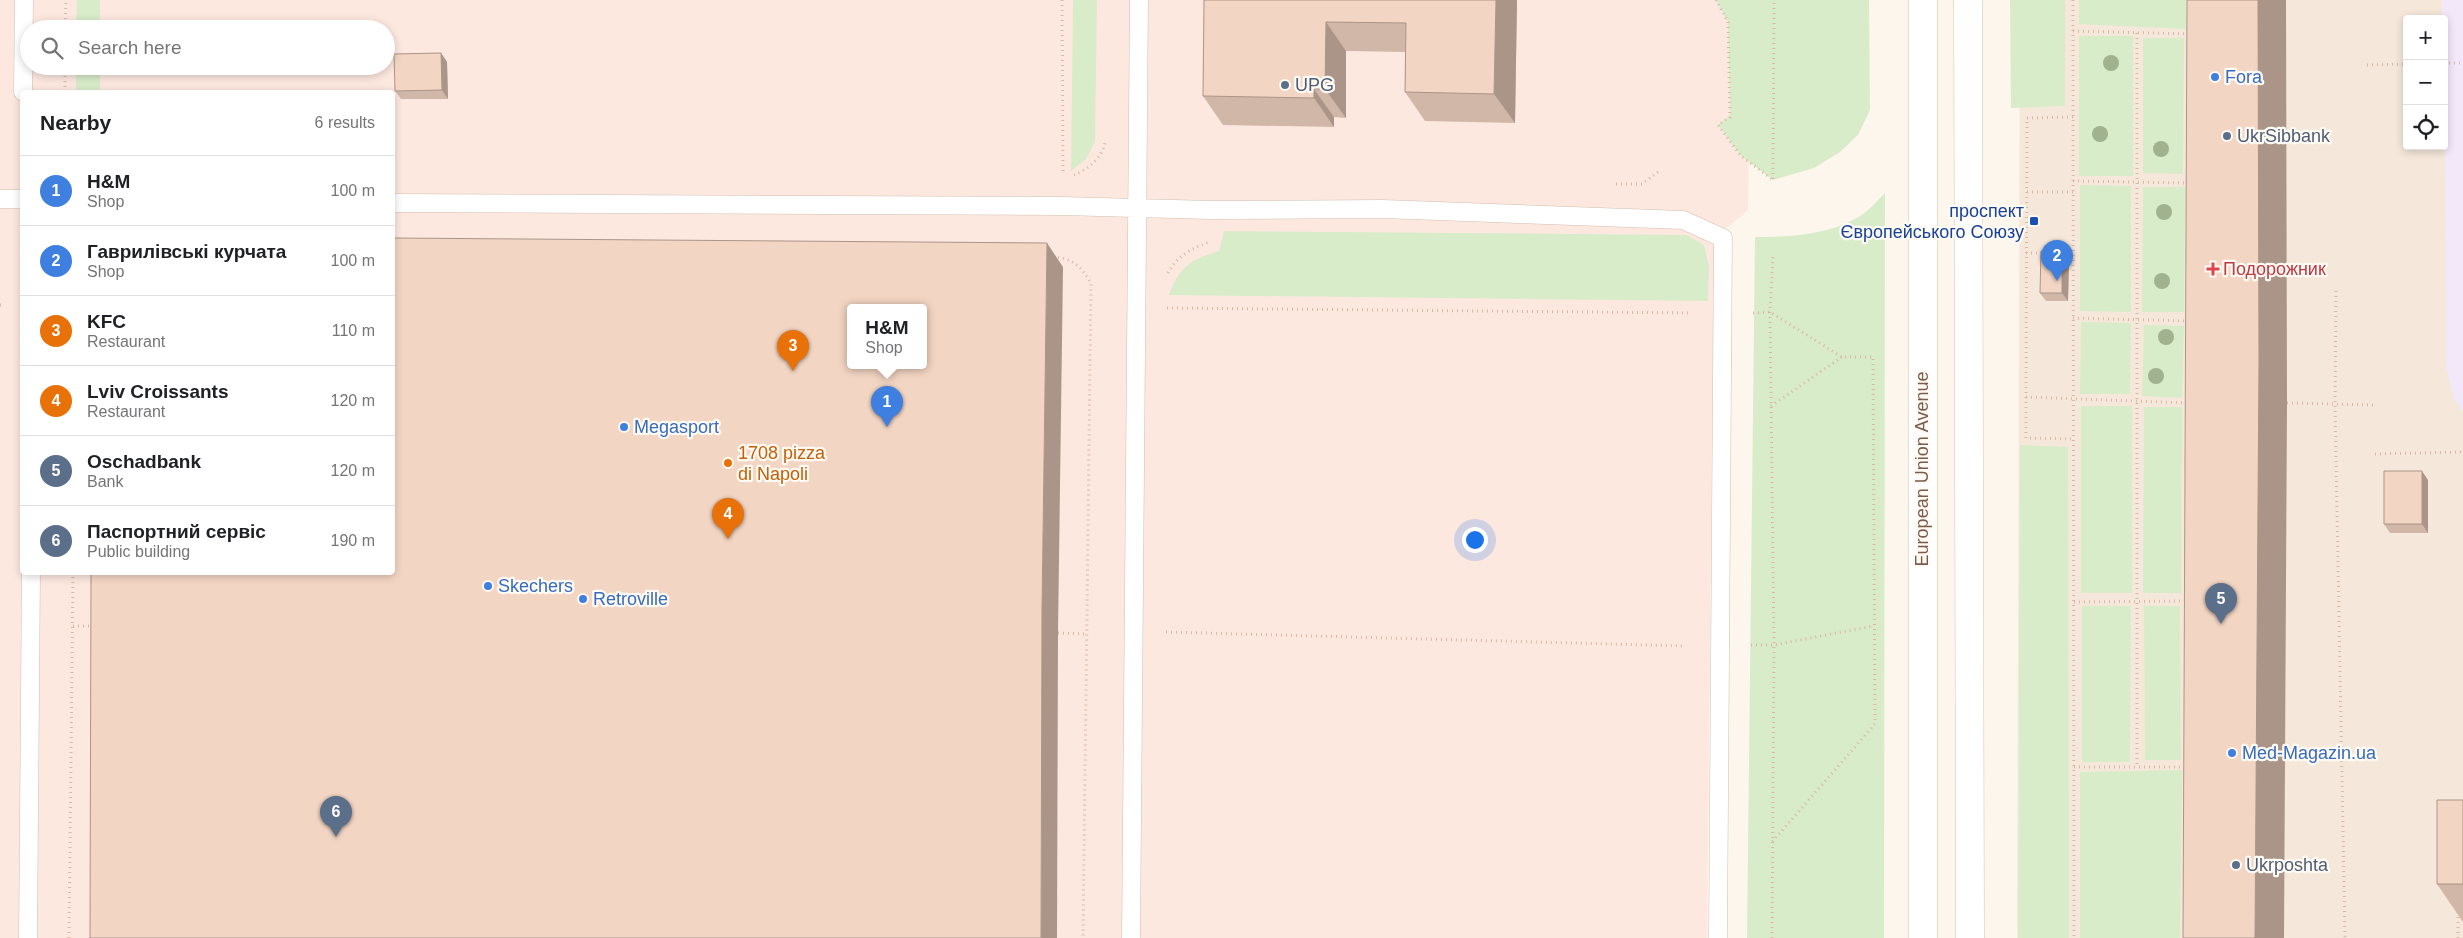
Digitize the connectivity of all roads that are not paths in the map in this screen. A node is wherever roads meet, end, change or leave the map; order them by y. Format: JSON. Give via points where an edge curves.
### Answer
{"nodes":[{"id":1,"x":24,"y":0,"type":"edge"},
{"id":2,"x":1139,"y":0,"type":"edge"},
{"id":3,"x":1923,"y":0,"type":"edge"},
{"id":4,"x":1968,"y":0,"type":"edge"},
{"id":5,"x":24,"y":20,"type":"edge"},
{"id":6,"x":23,"y":75,"type":"edge"},
{"id":7,"x":23,"y":90,"type":"edge"},
{"id":8,"x":0,"y":199,"type":"edge"},
{"id":9,"x":20,"y":199,"type":"edge"},
{"id":10,"x":395,"y":202,"type":"edge"},
{"id":11,"x":1137,"y":209,"type":"junction"},
{"id":12,"x":31,"y":575,"type":"edge"},
{"id":13,"x":28,"y":938,"type":"edge"},
{"id":14,"x":1131,"y":938,"type":"edge"},
{"id":15,"x":1718,"y":938,"type":"edge"},
{"id":16,"x":1923,"y":938,"type":"edge"},
{"id":17,"x":1970,"y":938,"type":"edge"}],
"edges":[{"from":1,"to":5,"type":"lane"},
{"from":2,"to":11,"type":"lane"},
{"from":3,"to":16,"type":"main road","name":"European Union Avenue"},
{"from":4,"to":17,"type":"main road"},
{"from":6,"to":7,"type":"lane"},
{"from":8,"to":9,"type":"lane"},
{"from":10,"to":11,"type":"lane"},
{"from":11,"to":14,"type":"lane"},
{"from":11,"to":15,"type":"lane","via":[[1383,209],[1683,220],[1723,238]]},
{"from":12,"to":13,"type":"lane"}]}
